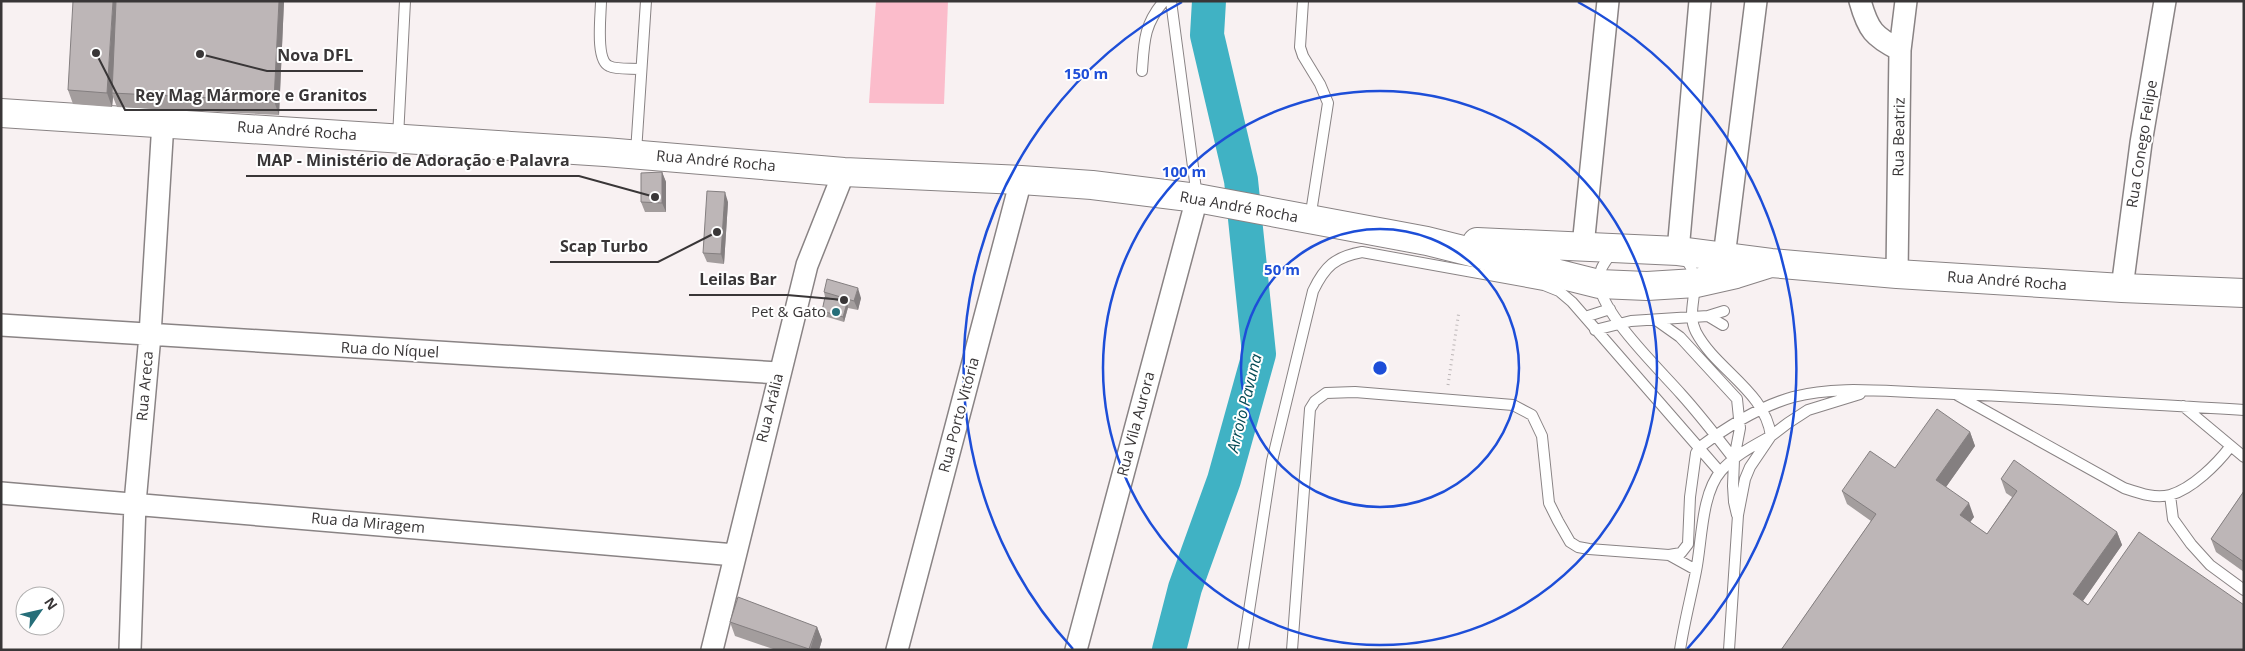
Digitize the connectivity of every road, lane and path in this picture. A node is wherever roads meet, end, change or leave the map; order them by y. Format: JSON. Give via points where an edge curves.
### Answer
{"nodes":[{"id":1,"x":405,"y":1,"type":"edge"},
{"id":2,"x":601,"y":1,"type":"edge"},
{"id":3,"x":646,"y":1,"type":"edge"},
{"id":4,"x":1164,"y":1,"type":"edge"},
{"id":5,"x":1171,"y":1,"type":"edge"},
{"id":6,"x":1303,"y":1,"type":"edge"},
{"id":7,"x":1608,"y":1,"type":"edge"},
{"id":8,"x":1700,"y":1,"type":"edge"},
{"id":9,"x":1756,"y":1,"type":"edge"},
{"id":10,"x":1860,"y":1,"type":"edge"},
{"id":11,"x":1906,"y":1,"type":"edge"},
{"id":12,"x":2165,"y":1,"type":"edge"},
{"id":13,"x":1900,"y":50,"type":"junction"},
{"id":14,"x":641,"y":69,"type":"junction"},
{"id":15,"x":1142,"y":71,"type":"dead end"},
{"id":16,"x":1,"y":113,"type":"edge"},
{"id":17,"x":162,"y":122,"type":"junction"},
{"id":18,"x":398,"y":138,"type":"junction"},
{"id":19,"x":636,"y":155,"type":"junction"},
{"id":20,"x":844,"y":172,"type":"junction"},
{"id":21,"x":1021,"y":180,"type":"junction"},
{"id":22,"x":1201,"y":198,"type":"junction"},
{"id":23,"x":1310,"y":220,"type":"junction"},
{"id":24,"x":1427,"y":241,"type":"junction"},
{"id":25,"x":1583,"y":246,"type":"junction"},
{"id":26,"x":1616,"y":247,"type":"junction"},
{"id":27,"x":1678,"y":251,"type":"junction"},
{"id":28,"x":1724,"y":258,"type":"junction"},
{"id":29,"x":1771,"y":264,"type":"junction"},
{"id":30,"x":1897,"y":274,"type":"junction"},
{"id":31,"x":1696,"y":283,"type":"junction"},
{"id":32,"x":1599,"y":284,"type":"junction"},
{"id":33,"x":2122,"y":288,"type":"junction"},
{"id":34,"x":2244,"y":293,"type":"edge"},
{"id":35,"x":1610,"y":309,"type":"junction"},
{"id":36,"x":1459,"y":311,"type":"dead end"},
{"id":37,"x":1724,"y":311,"type":"dead end"},
{"id":38,"x":1692,"y":315,"type":"junction"},
{"id":39,"x":1708,"y":316,"type":"junction"},
{"id":40,"x":1585,"y":317,"type":"junction"},
{"id":41,"x":1656,"y":320,"type":"junction"},
{"id":42,"x":1621,"y":324,"type":"junction"},
{"id":43,"x":1,"y":325,"type":"edge"},
{"id":44,"x":1723,"y":325,"type":"dead end"},
{"id":45,"x":1595,"y":330,"type":"junction"},
{"id":46,"x":150,"y":335,"type":"junction"},
{"id":47,"x":779,"y":374,"type":"junction"},
{"id":48,"x":1873,"y":391,"type":"junction"},
{"id":49,"x":1954,"y":394,"type":"junction"},
{"id":50,"x":1446,"y":398,"type":"junction"},
{"id":51,"x":2184,"y":406,"type":"junction"},
{"id":52,"x":1762,"y":408,"type":"junction"},
{"id":53,"x":2244,"y":410,"type":"edge"},
{"id":54,"x":1740,"y":420,"type":"junction"},
{"id":55,"x":1716,"y":435,"type":"junction"},
{"id":56,"x":1771,"y":436,"type":"junction"},
{"id":57,"x":1700,"y":447,"type":"junction"},
{"id":58,"x":2230,"y":447,"type":"junction"},
{"id":59,"x":2244,"y":457,"type":"edge"},
{"id":60,"x":1734,"y":459,"type":"junction"},
{"id":61,"x":1720,"y":472,"type":"junction"},
{"id":62,"x":1,"y":493,"type":"edge"},
{"id":63,"x":2170,"y":495,"type":"junction"},
{"id":64,"x":135,"y":503,"type":"junction"},
{"id":65,"x":1738,"y":515,"type":"junction"},
{"id":66,"x":735,"y":554,"type":"junction"},
{"id":67,"x":1668,"y":555,"type":"junction"},
{"id":68,"x":1696,"y":570,"type":"junction"},
{"id":69,"x":2244,"y":590,"type":"edge"},
{"id":70,"x":130,"y":650,"type":"edge"},
{"id":71,"x":712,"y":650,"type":"edge"},
{"id":72,"x":897,"y":650,"type":"edge"},
{"id":73,"x":1076,"y":650,"type":"edge"},
{"id":74,"x":1242,"y":650,"type":"edge"},
{"id":75,"x":1292,"y":650,"type":"edge"},
{"id":76,"x":1680,"y":650,"type":"edge"},
{"id":77,"x":1729,"y":650,"type":"edge"}],
"edges":[{"from":1,"to":18,"type":"lane"},
{"from":2,"to":14,"type":"lane","via":[[600,54],[603,62],[610,67]]},
{"from":3,"to":14,"type":"lane"},
{"from":4,"to":15,"type":"lane","via":[[1146,30]]},
{"from":5,"to":22,"type":"lane"},
{"from":6,"to":23,"type":"lane","via":[[1302,56],[1328,103]]},
{"from":7,"to":25,"type":"street"},
{"from":8,"to":27,"type":"street"},
{"from":9,"to":28,"type":"street"},
{"from":10,"to":13,"type":"street","via":[[1871,30],[1880,40]]},
{"from":11,"to":13,"type":"street","name":"Rua Beatriz"},
{"from":12,"to":33,"type":"street","name":"Rua Conego Felipe","via":[[2141,143]]},
{"from":13,"to":30,"type":"street","name":"Rua Beatriz"},
{"from":14,"to":19,"type":"lane"},
{"from":16,"to":17,"type":"main road","name":"Rua André Rocha"},
{"from":17,"to":18,"type":"main road","name":"Rua André Rocha"},
{"from":17,"to":46,"type":"street","name":"Rua Areca"},
{"from":18,"to":19,"type":"main road","name":"Rua André Rocha"},
{"from":19,"to":20,"type":"main road","name":"Rua André Rocha"},
{"from":20,"to":21,"type":"main road","name":"Rua André Rocha"},
{"from":20,"to":47,"type":"street","name":"Rua Arália","via":[[807,265]]},
{"from":21,"to":22,"type":"main road","name":"Rua André Rocha"},
{"from":21,"to":72,"type":"street","name":"Rua Porto Vitória"},
{"from":22,"to":23,"type":"main road","name":"Rua André Rocha"},
{"from":22,"to":73,"type":"street","name":"Rua Vila Aurora"},
{"from":23,"to":24,"type":"main road","name":"Rua André Rocha"},
{"from":24,"to":25,"type":"main road","name":"Rua André Rocha"},
{"from":24,"to":32,"type":"main road","name":"Rua André Rocha"},
{"from":25,"to":26,"type":"main road","name":"Rua André Rocha"},
{"from":26,"to":27,"type":"main road","name":"Rua André Rocha"},
{"from":26,"to":32,"type":"lane","via":[[1602,267]]},
{"from":27,"to":28,"type":"main road","name":"Rua André Rocha"},
{"from":27,"to":31,"type":"lane","via":[[1689,263]]},
{"from":28,"to":29,"type":"main road","name":"Rua André Rocha"},
{"from":29,"to":30,"type":"main road","name":"Rua André Rocha"},
{"from":29,"to":31,"type":"main road","name":"Rua André Rocha"},
{"from":30,"to":33,"type":"main road","name":"Rua André Rocha"},
{"from":31,"to":32,"type":"main road","name":"Rua André Rocha"},
{"from":31,"to":38,"type":"lane"},
{"from":32,"to":35,"type":"lane"},
{"from":33,"to":34,"type":"main road","name":"Rua André Rocha"},
{"from":35,"to":40,"type":"lane"},
{"from":35,"to":42,"type":"lane"},
{"from":36,"to":50,"type":"path"},
{"from":37,"to":39,"type":"lane"},
{"from":38,"to":39,"type":"lane"},
{"from":38,"to":41,"type":"lane"},
{"from":38,"to":52,"type":"lane","via":[[1695,331],[1706,347]]},
{"from":39,"to":44,"type":"lane"},
{"from":40,"to":45,"type":"lane"},
{"from":40,"to":74,"type":"lane","via":[[1560,291],[1544,285],[1362,252],[1343,256],[1332,263],[1321,274],[1314,291],[1272,460]]},
{"from":41,"to":42,"type":"lane"},
{"from":41,"to":54,"type":"lane","via":[[1680,336],[1735,396]]},
{"from":42,"to":45,"type":"lane"},
{"from":42,"to":55,"type":"lane"},
{"from":43,"to":46,"type":"street","name":"Rua do Níquel"},
{"from":45,"to":57,"type":"lane"},
{"from":46,"to":47,"type":"street","name":"Rua do Níquel"},
{"from":46,"to":64,"type":"street","name":"Rua Areca"},
{"from":47,"to":66,"type":"street","name":"Rua Arália"},
{"from":48,"to":49,"type":"lane"},
{"from":48,"to":52,"type":"lane","via":[[1834,390],[1794,397]]},
{"from":48,"to":56,"type":"lane","via":[[1808,410]]},
{"from":49,"to":51,"type":"lane"},
{"from":49,"to":63,"type":"lane","via":[[2124,488],[2149,496]]},
{"from":50,"to":67,"type":"lane","via":[[1513,405],[1532,415],[1542,436],[1549,503],[1570,542],[1589,549]]},
{"from":50,"to":75,"type":"lane","via":[[1326,393],[1310,409]]},
{"from":51,"to":53,"type":"lane"},
{"from":51,"to":58,"type":"lane"},
{"from":52,"to":54,"type":"lane"},
{"from":52,"to":56,"type":"lane"},
{"from":54,"to":55,"type":"lane"},
{"from":54,"to":60,"type":"lane"},
{"from":55,"to":57,"type":"lane"},
{"from":55,"to":60,"type":"lane"},
{"from":56,"to":60,"type":"lane"},
{"from":56,"to":65,"type":"lane","via":[[1750,467]]},
{"from":57,"to":61,"type":"lane"},
{"from":57,"to":67,"type":"lane","via":[[1696,453],[1690,497],[1688,544],[1681,553]]},
{"from":58,"to":59,"type":"lane"},
{"from":58,"to":63,"type":"lane","via":[[2212,468]]},
{"from":60,"to":61,"type":"lane"},
{"from":60,"to":65,"type":"lane","via":[[1734,502]]},
{"from":61,"to":68,"type":"lane","via":[[1708,499]]},
{"from":62,"to":64,"type":"street","name":"Rua da Miragem"},
{"from":63,"to":69,"type":"lane","via":[[2173,518],[2190,544],[2210,565]]},
{"from":64,"to":66,"type":"street","name":"Rua da Miragem"},
{"from":64,"to":70,"type":"street","name":"Rua Areca"},
{"from":65,"to":77,"type":"lane"},
{"from":66,"to":71,"type":"street","name":"Rua Arália"},
{"from":67,"to":68,"type":"lane"},
{"from":68,"to":76,"type":"lane"}]}
